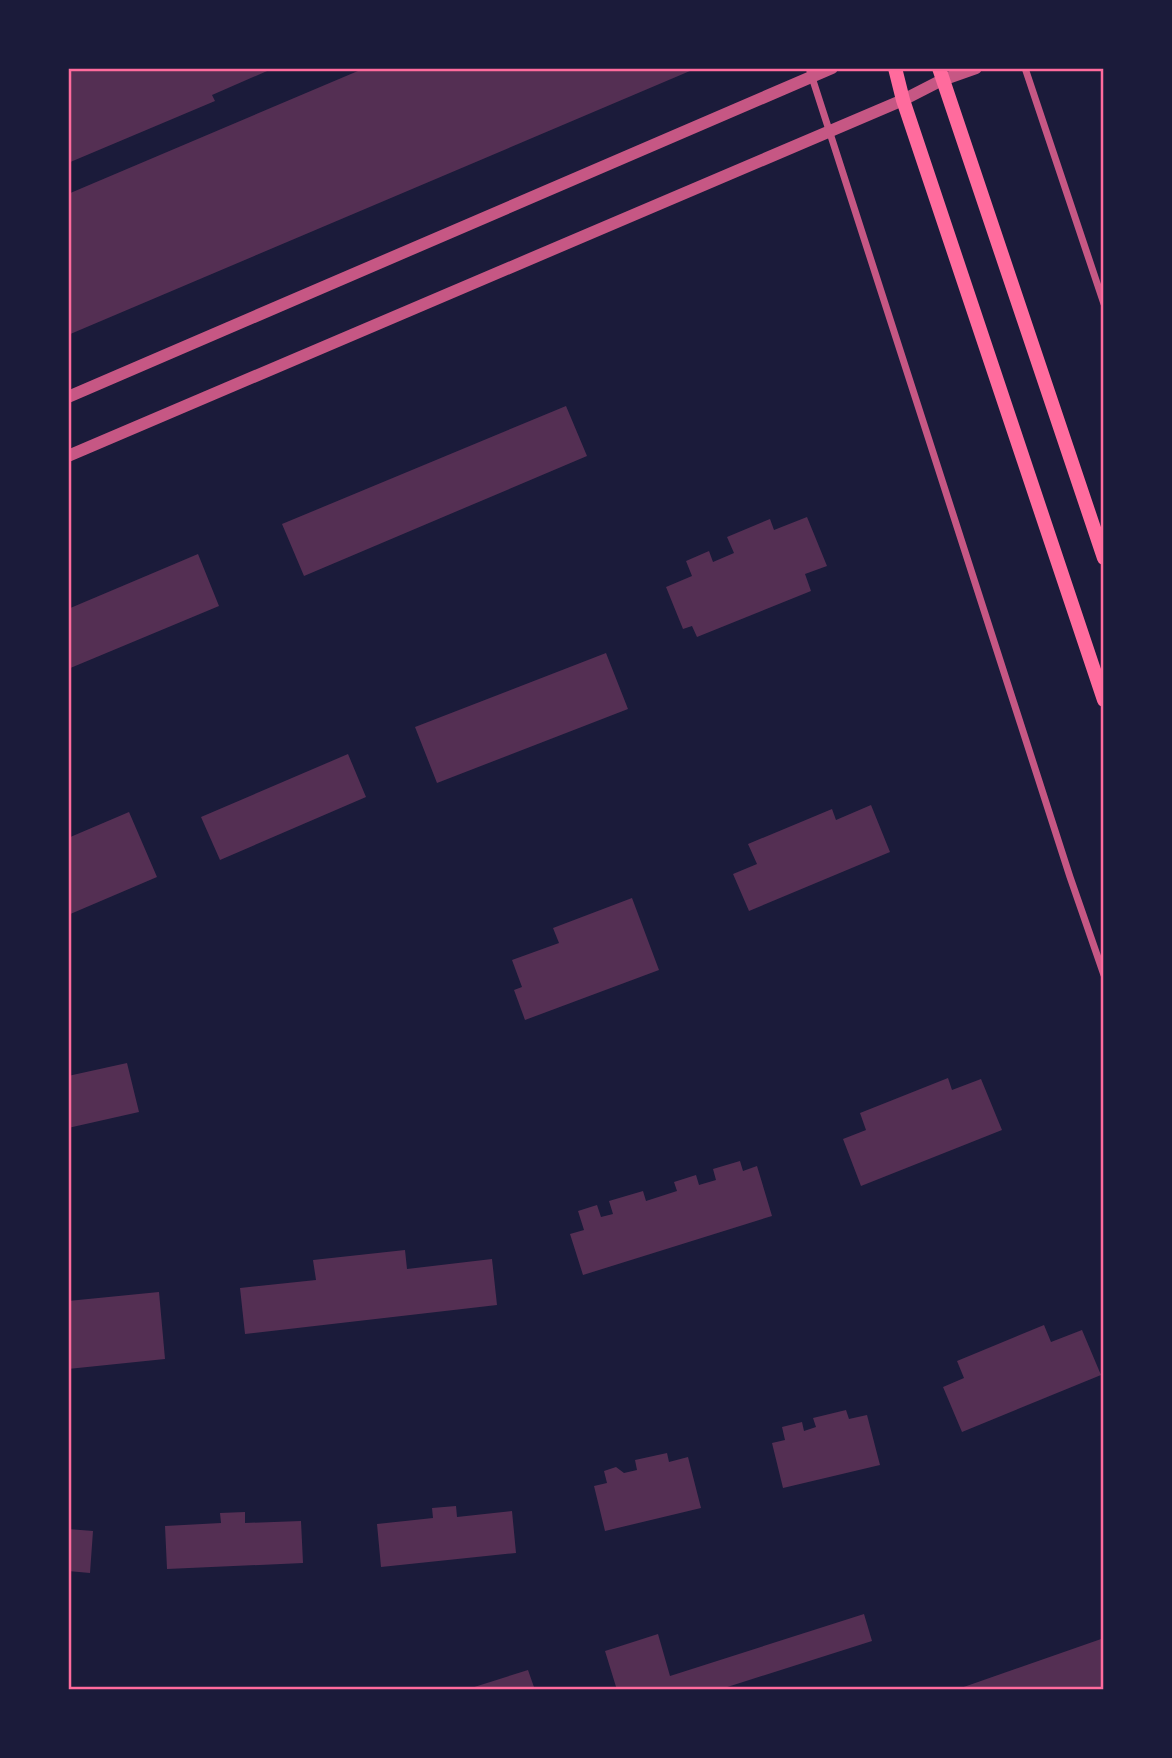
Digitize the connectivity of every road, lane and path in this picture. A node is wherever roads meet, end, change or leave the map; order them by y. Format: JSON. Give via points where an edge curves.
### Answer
{"nodes":[{"id":1,"x":832,"y":68,"type":"edge"},
{"id":2,"x":895,"y":68,"type":"edge"},
{"id":3,"x":976,"y":68,"type":"edge"},
{"id":4,"x":1026,"y":68,"type":"edge"},
{"id":5,"x":810,"y":72,"type":"edge"},
{"id":6,"x":940,"y":74,"type":"edge"},
{"id":7,"x":903,"y":100,"type":"junction"},
{"id":8,"x":829,"y":130,"type":"junction"},
{"id":9,"x":1104,"y":304,"type":"edge"},
{"id":10,"x":68,"y":397,"type":"edge"},
{"id":11,"x":68,"y":456,"type":"edge"},
{"id":12,"x":1104,"y":558,"type":"edge"},
{"id":13,"x":1104,"y":700,"type":"edge"},
{"id":14,"x":1104,"y":975,"type":"edge"}],
"edges":[{"from":1,"to":5,"type":"street"},
{"from":2,"to":7,"type":"main road"},
{"from":3,"to":6,"type":"street"},
{"from":4,"to":9,"type":"street"},
{"from":5,"to":8,"type":"street"},
{"from":5,"to":10,"type":"street"},
{"from":6,"to":7,"type":"street"},
{"from":6,"to":12,"type":"main road"},
{"from":7,"to":8,"type":"street"},
{"from":7,"to":13,"type":"main road"},
{"from":8,"to":11,"type":"street"},
{"from":8,"to":14,"type":"street"}]}
